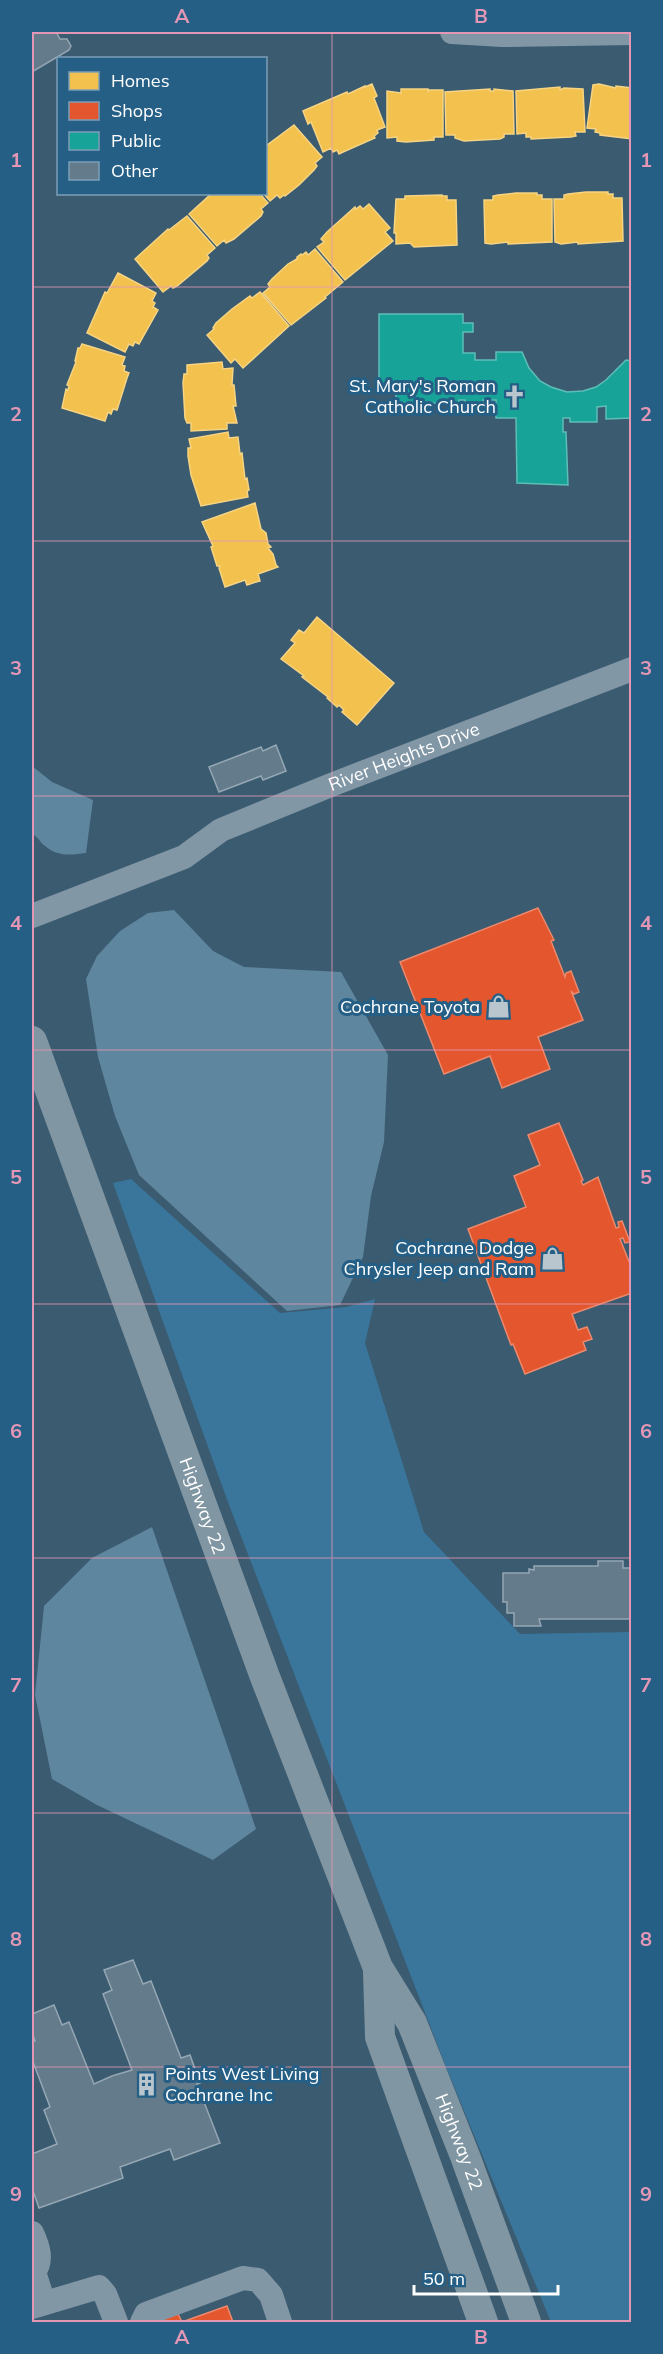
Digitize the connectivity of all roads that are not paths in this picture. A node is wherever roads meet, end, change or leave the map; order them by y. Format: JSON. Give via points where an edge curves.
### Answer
{"nodes":[{"id":1,"x":452,"y":32,"type":"edge"},
{"id":2,"x":632,"y":33,"type":"edge"},
{"id":3,"x":632,"y":669,"type":"edge"},
{"id":4,"x":32,"y":916,"type":"edge"},
{"id":5,"x":32,"y":1041,"type":"edge"},
{"id":6,"x":378,"y":1968,"type":"junction"},
{"id":7,"x":32,"y":2233,"type":"edge"},
{"id":8,"x":33,"y":2272,"type":"edge"},
{"id":9,"x":38,"y":2305,"type":"edge"},
{"id":10,"x":116,"y":2322,"type":"edge"},
{"id":11,"x":142,"y":2322,"type":"edge"},
{"id":12,"x":280,"y":2322,"type":"edge"},
{"id":13,"x":483,"y":2322,"type":"edge"},
{"id":14,"x":526,"y":2322,"type":"edge"}],
"edges":[{"from":1,"to":2,"type":"street"},
{"from":3,"to":4,"type":"street","name":"River Heights Drive","via":[[342,780],[221,830],[184,857]]},
{"from":5,"to":6,"type":"main road","name":"Highway 22","via":[[206,1522]]},
{"from":6,"to":13,"type":"main road","name":"Highway 22","via":[[380,2037]]},
{"from":6,"to":14,"type":"main road","name":"Highway 22","via":[[412,2023]]},
{"from":7,"to":8,"type":"street","via":[[38,2246],[39,2265]]},
{"from":8,"to":9,"type":"street"},
{"from":9,"to":10,"type":"street","via":[[99,2286]]},
{"from":11,"to":12,"type":"street","via":[[146,2314],[243,2278],[258,2280],[271,2295]]}]}
